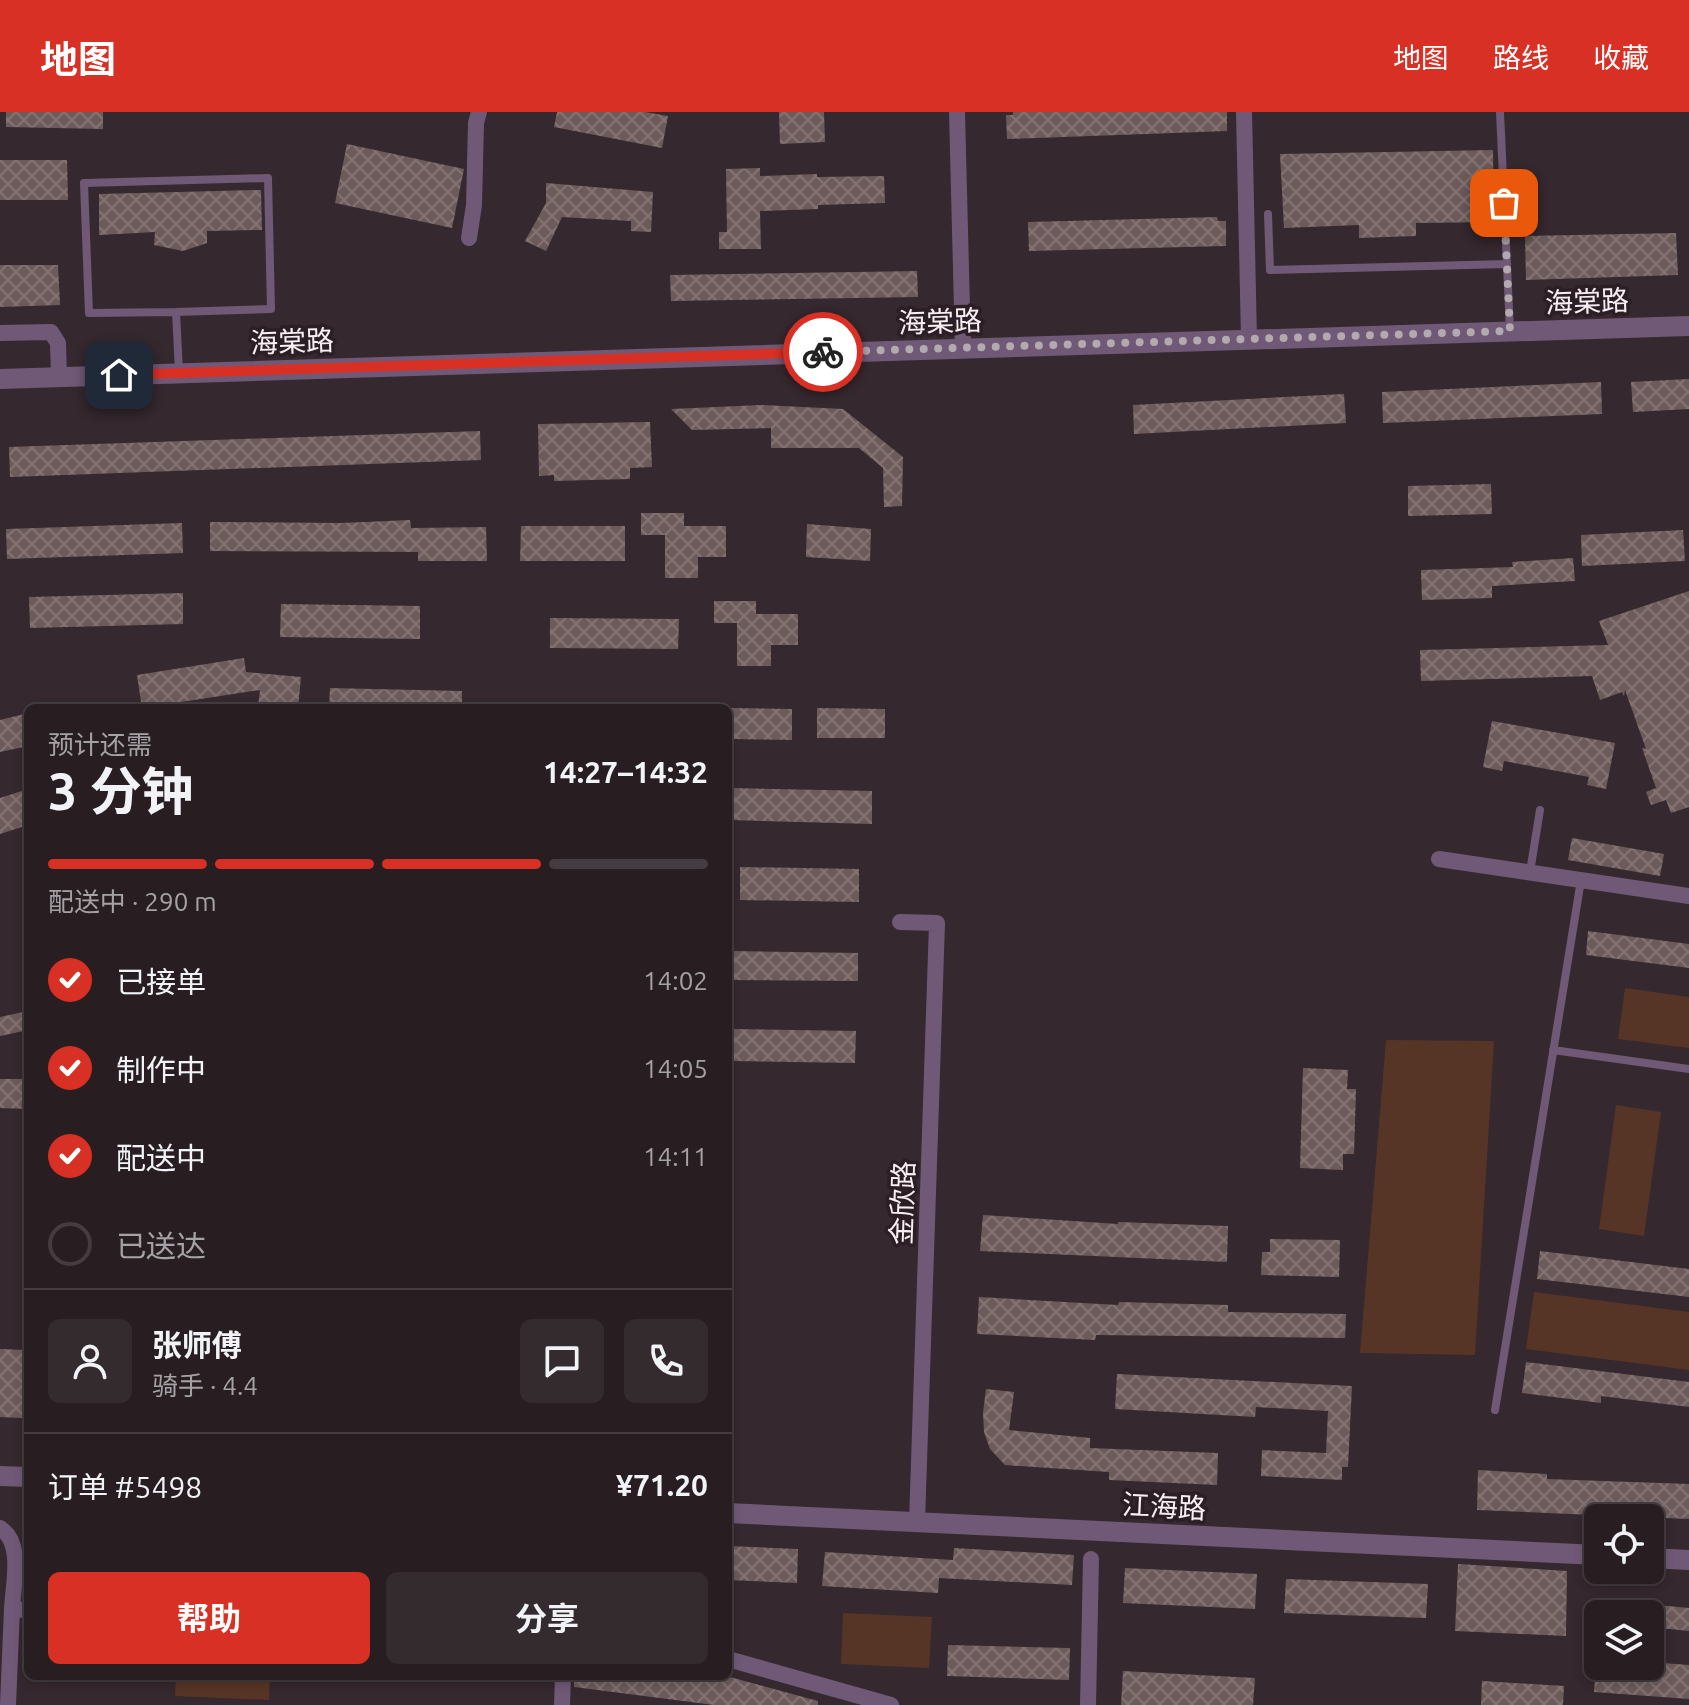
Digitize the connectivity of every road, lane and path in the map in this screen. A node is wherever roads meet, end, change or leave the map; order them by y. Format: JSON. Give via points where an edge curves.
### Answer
{"nodes":[{"id":1,"x":479,"y":112,"type":"edge"},
{"id":2,"x":957,"y":112,"type":"edge"},
{"id":3,"x":1244,"y":112,"type":"edge"},
{"id":4,"x":1500,"y":112,"type":"edge"},
{"id":5,"x":1268,"y":214,"type":"dead end"},
{"id":6,"x":469,"y":238,"type":"dead end"},
{"id":7,"x":1507,"y":264,"type":"junction"},
{"id":8,"x":176,"y":312,"type":"junction"},
{"id":9,"x":1689,"y":326,"type":"edge"},
{"id":10,"x":1510,"y":331,"type":"junction"},
{"id":11,"x":0,"y":333,"type":"edge"},
{"id":12,"x":1249,"y":339,"type":"junction"},
{"id":13,"x":963,"y":348,"type":"junction"},
{"id":14,"x":179,"y":373,"type":"junction"},
{"id":15,"x":59,"y":377,"type":"junction"},
{"id":16,"x":0,"y":379,"type":"edge"},
{"id":17,"x":1540,"y":810,"type":"dead end"},
{"id":18,"x":1439,"y":859,"type":"dead end"},
{"id":19,"x":1530,"y":872,"type":"junction"},
{"id":20,"x":1581,"y":880,"type":"junction"},
{"id":21,"x":1689,"y":896,"type":"edge"},
{"id":22,"x":900,"y":922,"type":"dead end"},
{"id":23,"x":1553,"y":1050,"type":"junction"},
{"id":24,"x":1689,"y":1069,"type":"edge"},
{"id":25,"x":1495,"y":1410,"type":"dead end"},
{"id":26,"x":0,"y":1476,"type":"edge"},
{"id":27,"x":24,"y":1477,"type":"edge"},
{"id":28,"x":732,"y":1513,"type":"edge"},
{"id":29,"x":917,"y":1522,"type":"junction"},
{"id":30,"x":0,"y":1528,"type":"edge"},
{"id":31,"x":1584,"y":1554,"type":"edge"},
{"id":32,"x":1091,"y":1559,"type":"dead end"},
{"id":33,"x":1664,"y":1559,"type":"edge"},
{"id":34,"x":1689,"y":1560,"type":"edge"},
{"id":35,"x":20,"y":1609,"type":"edge"},
{"id":36,"x":732,"y":1660,"type":"edge"},
{"id":37,"x":563,"y":1680,"type":"edge"},
{"id":38,"x":8,"y":1705,"type":"edge"},
{"id":39,"x":562,"y":1705,"type":"edge"},
{"id":40,"x":891,"y":1705,"type":"edge"},
{"id":41,"x":1088,"y":1705,"type":"edge"}],
"edges":[{"from":1,"to":6,"type":"street"},
{"from":2,"to":13,"type":"street"},
{"from":3,"to":12,"type":"street"},
{"from":4,"to":7,"type":"lane"},
{"from":5,"to":7,"type":"lane","via":[[1270,270]]},
{"from":7,"to":10,"type":"lane"},
{"from":8,"to":8,"type":"lane","via":[[271,309],[268,178],[84,183],[89,313]]},
{"from":8,"to":14,"type":"lane"},
{"from":9,"to":10,"type":"street","name":"海棠路"},
{"from":10,"to":12,"type":"street","name":"海棠路"},
{"from":11,"to":15,"type":"street","via":[[51,332],[58,343]]},
{"from":12,"to":13,"type":"street","name":"海棠路"},
{"from":13,"to":14,"type":"street","name":"海棠路"},
{"from":14,"to":15,"type":"street","name":"海棠路"},
{"from":15,"to":16,"type":"street","name":"海棠路"},
{"from":17,"to":19,"type":"lane"},
{"from":18,"to":19,"type":"street"},
{"from":19,"to":20,"type":"street"},
{"from":20,"to":21,"type":"street"},
{"from":20,"to":23,"type":"lane"},
{"from":22,"to":29,"type":"street","name":"金欣路","via":[[937,923]]},
{"from":23,"to":24,"type":"lane"},
{"from":23,"to":25,"type":"lane"},
{"from":26,"to":27,"type":"street"},
{"from":28,"to":29,"type":"street","name":"江海路"},
{"from":29,"to":31,"type":"street","name":"江海路"},
{"from":30,"to":35,"type":"street","via":[[15,1549]]},
{"from":32,"to":41,"type":"street"},
{"from":33,"to":34,"type":"street"},
{"from":35,"to":38,"type":"street"},
{"from":36,"to":40,"type":"street"},
{"from":37,"to":39,"type":"street"}]}
